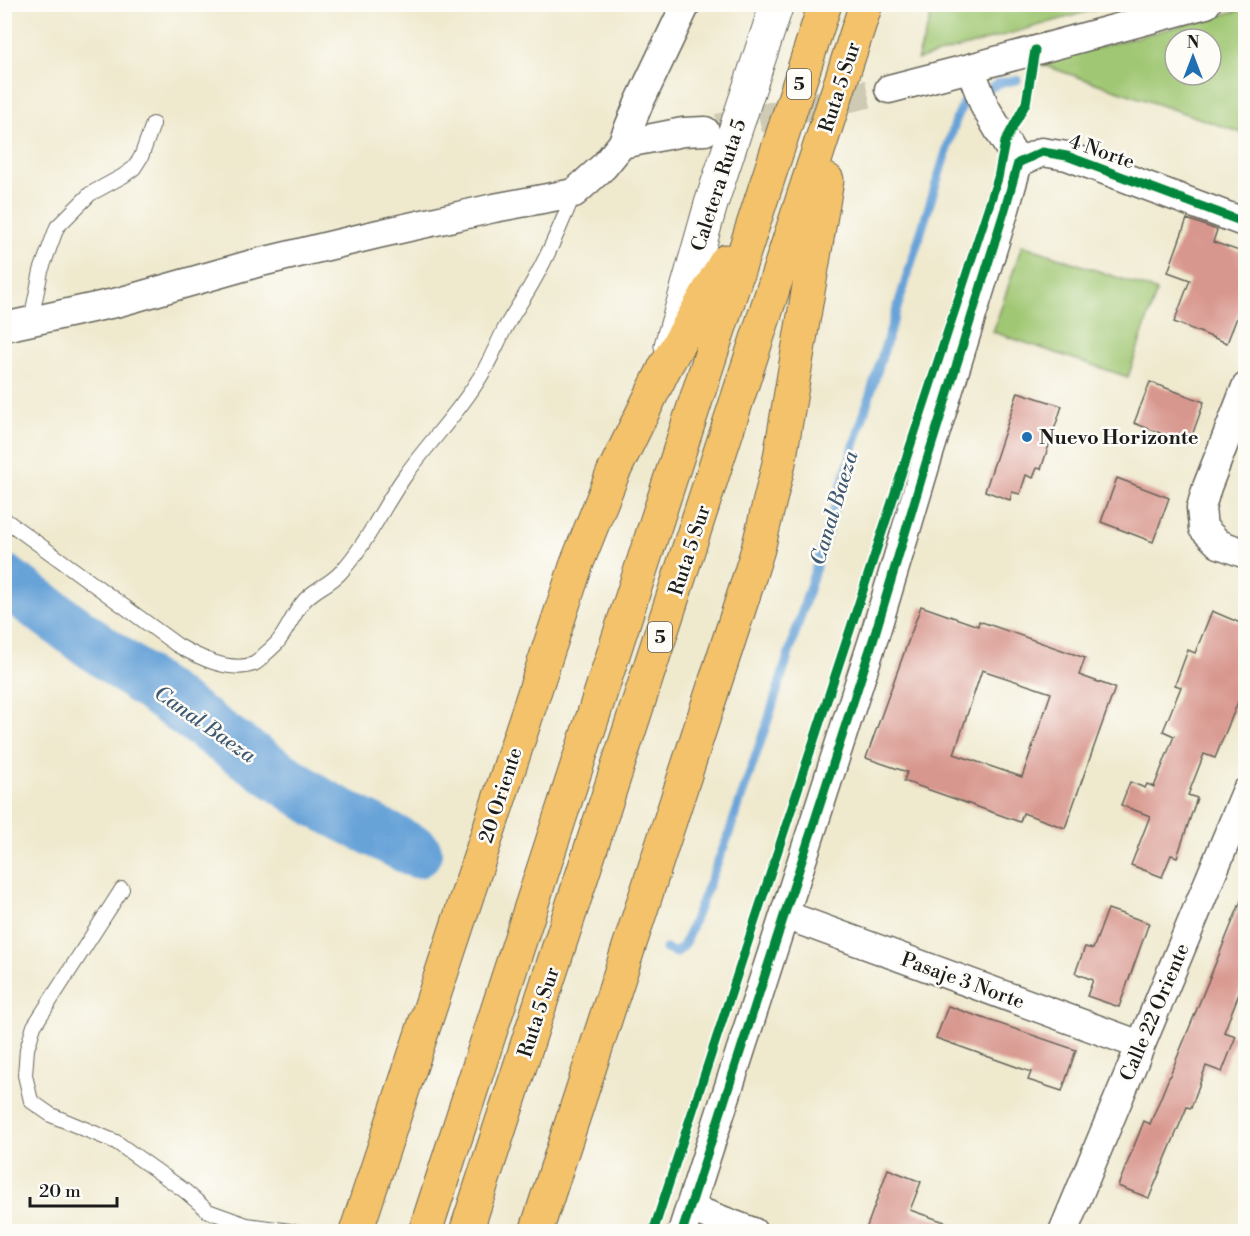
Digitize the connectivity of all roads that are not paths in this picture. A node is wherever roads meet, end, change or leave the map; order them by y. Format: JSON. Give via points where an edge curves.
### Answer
{"nodes":[{"id":1,"x":686,"y":4,"type":"edge"},
{"id":2,"x":777,"y":4,"type":"edge"},
{"id":3,"x":825,"y":4,"type":"edge"},
{"id":4,"x":866,"y":4,"type":"edge"},
{"id":5,"x":1206,"y":4,"type":"edge"},
{"id":6,"x":854,"y":42,"type":"junction"},
{"id":7,"x":977,"y":86,"type":"junction"},
{"id":8,"x":889,"y":89,"type":"tunnel mouth"},
{"id":9,"x":153,"y":124,"type":"dead end"},
{"id":10,"x":705,"y":131,"type":"tunnel mouth"},
{"id":11,"x":622,"y":144,"type":"junction"},
{"id":12,"x":1018,"y":163,"type":"junction"},
{"id":13,"x":773,"y":164,"type":"junction"},
{"id":14,"x":574,"y":193,"type":"junction"},
{"id":15,"x":1245,"y":223,"type":"edge"},
{"id":16,"x":18,"y":324,"type":"edge"},
{"id":17,"x":665,"y":368,"type":"junction"},
{"id":18,"x":1245,"y":387,"type":"edge"},
{"id":19,"x":4,"y":519,"type":"edge"},
{"id":20,"x":1245,"y":554,"type":"edge"},
{"id":21,"x":1245,"y":792,"type":"edge"},
{"id":22,"x":122,"y":889,"type":"dead end"},
{"id":23,"x":785,"y":915,"type":"junction"},
{"id":24,"x":1140,"y":1045,"type":"junction"},
{"id":25,"x":686,"y":1220,"type":"edge"},
{"id":26,"x":297,"y":1232,"type":"edge"},
{"id":27,"x":356,"y":1232,"type":"edge"},
{"id":28,"x":425,"y":1232,"type":"edge"},
{"id":29,"x":466,"y":1232,"type":"edge"},
{"id":30,"x":536,"y":1232,"type":"edge"},
{"id":31,"x":753,"y":1232,"type":"edge"},
{"id":32,"x":1063,"y":1232,"type":"edge"}],
"edges":[{"from":1,"to":11,"type":"street"},
{"from":2,"to":17,"type":"street","name":"Caletera Ruta 5","via":[[711,204]]},
{"from":3,"to":13,"type":"highway","name":"Ruta 5 Sur","number":"5"},
{"from":4,"to":6,"type":"highway","name":"Ruta 5 Sur","number":"5"},
{"from":5,"to":7,"type":"street"},
{"from":6,"to":29,"type":"highway","name":"Ruta 5 Sur","number":"5"},
{"from":6,"to":30,"type":"highway","via":[[779,463],[758,549]]},
{"from":7,"to":8,"type":"street"},
{"from":7,"to":12,"type":"street"},
{"from":9,"to":16,"type":"lane","via":[[134,168],[90,194],[57,227]]},
{"from":10,"to":11,"type":"street"},
{"from":11,"to":14,"type":"street"},
{"from":12,"to":15,"type":"street","name":"4 Norte","via":[[1042,152],[1067,156]]},
{"from":12,"to":23,"type":"street"},
{"from":13,"to":17,"type":"highway","name":"20 Oriente","via":[[729,256]]},
{"from":13,"to":28,"type":"highway","name":"Ruta 5 Sur","number":"5"},
{"from":14,"to":16,"type":"street","via":[[253,264],[119,302]]},
{"from":14,"to":19,"type":"lane","via":[[534,280],[477,382],[405,476],[348,563],[338,575],[312,592],[278,641],[256,663],[243,667],[222,664],[177,645]]},
{"from":17,"to":27,"type":"highway","name":"20 Oriente","via":[[613,473],[577,563]]},
{"from":18,"to":20,"type":"street","via":[[1201,508],[1203,528],[1219,544]]},
{"from":21,"to":24,"type":"street","name":"Calle 22 Oriente"},
{"from":22,"to":26,"type":"lane","via":[[34,1026],[25,1075],[31,1101],[51,1115],[116,1142],[208,1211],[247,1225]]},
{"from":23,"to":24,"type":"street","name":"Pasaje 3 Norte"},
{"from":23,"to":25,"type":"street"},
{"from":24,"to":32,"type":"street","name":"Calle 22 Oriente"},
{"from":25,"to":31,"type":"street"}]}
